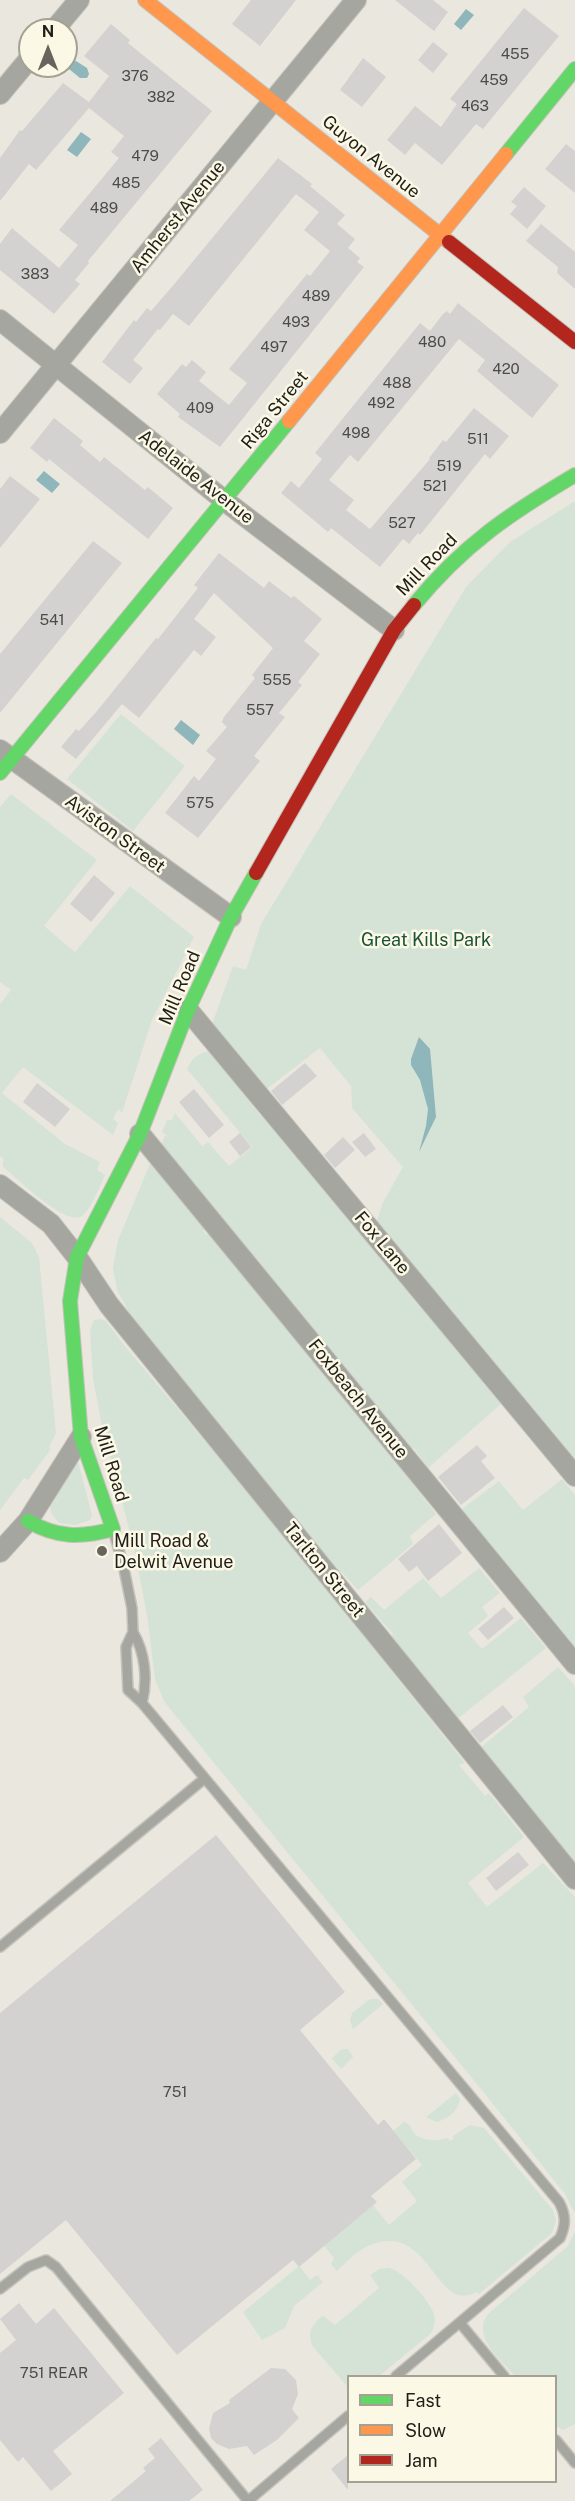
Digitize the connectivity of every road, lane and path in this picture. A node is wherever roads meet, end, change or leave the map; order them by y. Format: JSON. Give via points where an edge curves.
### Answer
{"nodes":[{"id":1,"x":79,"y":0,"type":"edge"},
{"id":2,"x":145,"y":0,"type":"edge"},
{"id":3,"x":356,"y":0,"type":"edge"},
{"id":4,"x":64,"y":18,"type":"edge"},
{"id":5,"x":575,"y":69,"type":"edge"},
{"id":6,"x":18,"y":72,"type":"edge"},
{"id":7,"x":0,"y":93,"type":"edge"},
{"id":8,"x":273,"y":102,"type":"junction"},
{"id":9,"x":440,"y":235,"type":"junction"},
{"id":10,"x":0,"y":321,"type":"edge"},
{"id":11,"x":575,"y":342,"type":"edge"},
{"id":12,"x":56,"y":365,"type":"junction"},
{"id":13,"x":0,"y":434,"type":"edge"},
{"id":14,"x":575,"y":475,"type":"edge"},
{"id":15,"x":225,"y":501,"type":"junction"},
{"id":16,"x":394,"y":630,"type":"junction"},
{"id":17,"x":4,"y":760,"type":"edge"},
{"id":18,"x":231,"y":917,"type":"junction"},
{"id":19,"x":189,"y":1010,"type":"junction"},
{"id":20,"x":140,"y":1134,"type":"junction"},
{"id":21,"x":0,"y":1185,"type":"edge"},
{"id":22,"x":77,"y":1257,"type":"junction"},
{"id":23,"x":81,"y":1437,"type":"junction"},
{"id":24,"x":575,"y":1476,"type":"edge"},
{"id":25,"x":28,"y":1521,"type":"junction"},
{"id":26,"x":113,"y":1528,"type":"junction"},
{"id":27,"x":0,"y":1552,"type":"edge"},
{"id":28,"x":133,"y":1632,"type":"junction"},
{"id":29,"x":575,"y":1664,"type":"edge"},
{"id":30,"x":142,"y":1703,"type":"junction"},
{"id":31,"x":204,"y":1779,"type":"junction"},
{"id":32,"x":575,"y":1879,"type":"edge"},
{"id":33,"x":0,"y":1947,"type":"edge"},
{"id":34,"x":0,"y":2289,"type":"edge"},
{"id":35,"x":459,"y":2323,"type":"junction"},
{"id":36,"x":397,"y":2375,"type":"edge"},
{"id":37,"x":503,"y":2375,"type":"edge"},
{"id":38,"x":347,"y":2417,"type":"edge"},
{"id":39,"x":557,"y":2442,"type":"edge"},
{"id":40,"x":575,"y":2463,"type":"edge"}],
"edges":[{"from":1,"to":4,"type":"street"},
{"from":2,"to":8,"type":"street","name":"Guyon Avenue"},
{"from":3,"to":8,"type":"street","name":"Amherst Avenue"},
{"from":5,"to":9,"type":"street","name":"Riga Street"},
{"from":6,"to":7,"type":"street"},
{"from":8,"to":9,"type":"street","name":"Guyon Avenue"},
{"from":8,"to":12,"type":"street","name":"Amherst Avenue"},
{"from":9,"to":11,"type":"street","name":"Guyon Avenue"},
{"from":9,"to":15,"type":"street","name":"Riga Street"},
{"from":10,"to":12,"type":"street","name":"Adelaide Avenue"},
{"from":12,"to":13,"type":"street","name":"Amherst Avenue"},
{"from":12,"to":15,"type":"street","name":"Adelaide Avenue"},
{"from":14,"to":16,"type":"street","name":"Mill Road","via":[[501,520],[469,546],[418,598]]},
{"from":15,"to":16,"type":"street","name":"Adelaide Avenue"},
{"from":15,"to":17,"type":"street","name":"Riga Street"},
{"from":16,"to":18,"type":"street","name":"Mill Road"},
{"from":17,"to":18,"type":"street","name":"Aviston Street"},
{"from":18,"to":19,"type":"street","name":"Mill Road"},
{"from":19,"to":20,"type":"street","name":"Mill Road"},
{"from":19,"to":24,"type":"street","name":"Fox Lane"},
{"from":20,"to":22,"type":"street","name":"Mill Road"},
{"from":20,"to":29,"type":"street","name":"Foxbeach Avenue"},
{"from":21,"to":22,"type":"street","name":"Tarlton Street","via":[[51,1224]]},
{"from":22,"to":23,"type":"street","name":"Mill Road","via":[[70,1300]]},
{"from":22,"to":32,"type":"street","name":"Tarlton Street","via":[[109,1305]]},
{"from":23,"to":25,"type":"street"},
{"from":23,"to":26,"type":"street","name":"Mill Road"},
{"from":25,"to":26,"type":"street","name":"Mill Road","via":[[44,1532],[64,1537],[88,1536]]},
{"from":25,"to":27,"type":"street"},
{"from":26,"to":28,"type":"lane","via":[[132,1608]]},
{"from":28,"to":30,"type":"lane","via":[[142,1647]]},
{"from":28,"to":30,"type":"lane","via":[[126,1647],[128,1690]]},
{"from":30,"to":31,"type":"lane"},
{"from":31,"to":33,"type":"lane"},
{"from":31,"to":35,"type":"lane","via":[[564,2211],[560,2238]]},
{"from":34,"to":38,"type":"lane","via":[[37,2261],[46,2260],[56,2267],[248,2501]]},
{"from":35,"to":36,"type":"lane"},
{"from":35,"to":37,"type":"lane"},
{"from":39,"to":40,"type":"lane"}]}
